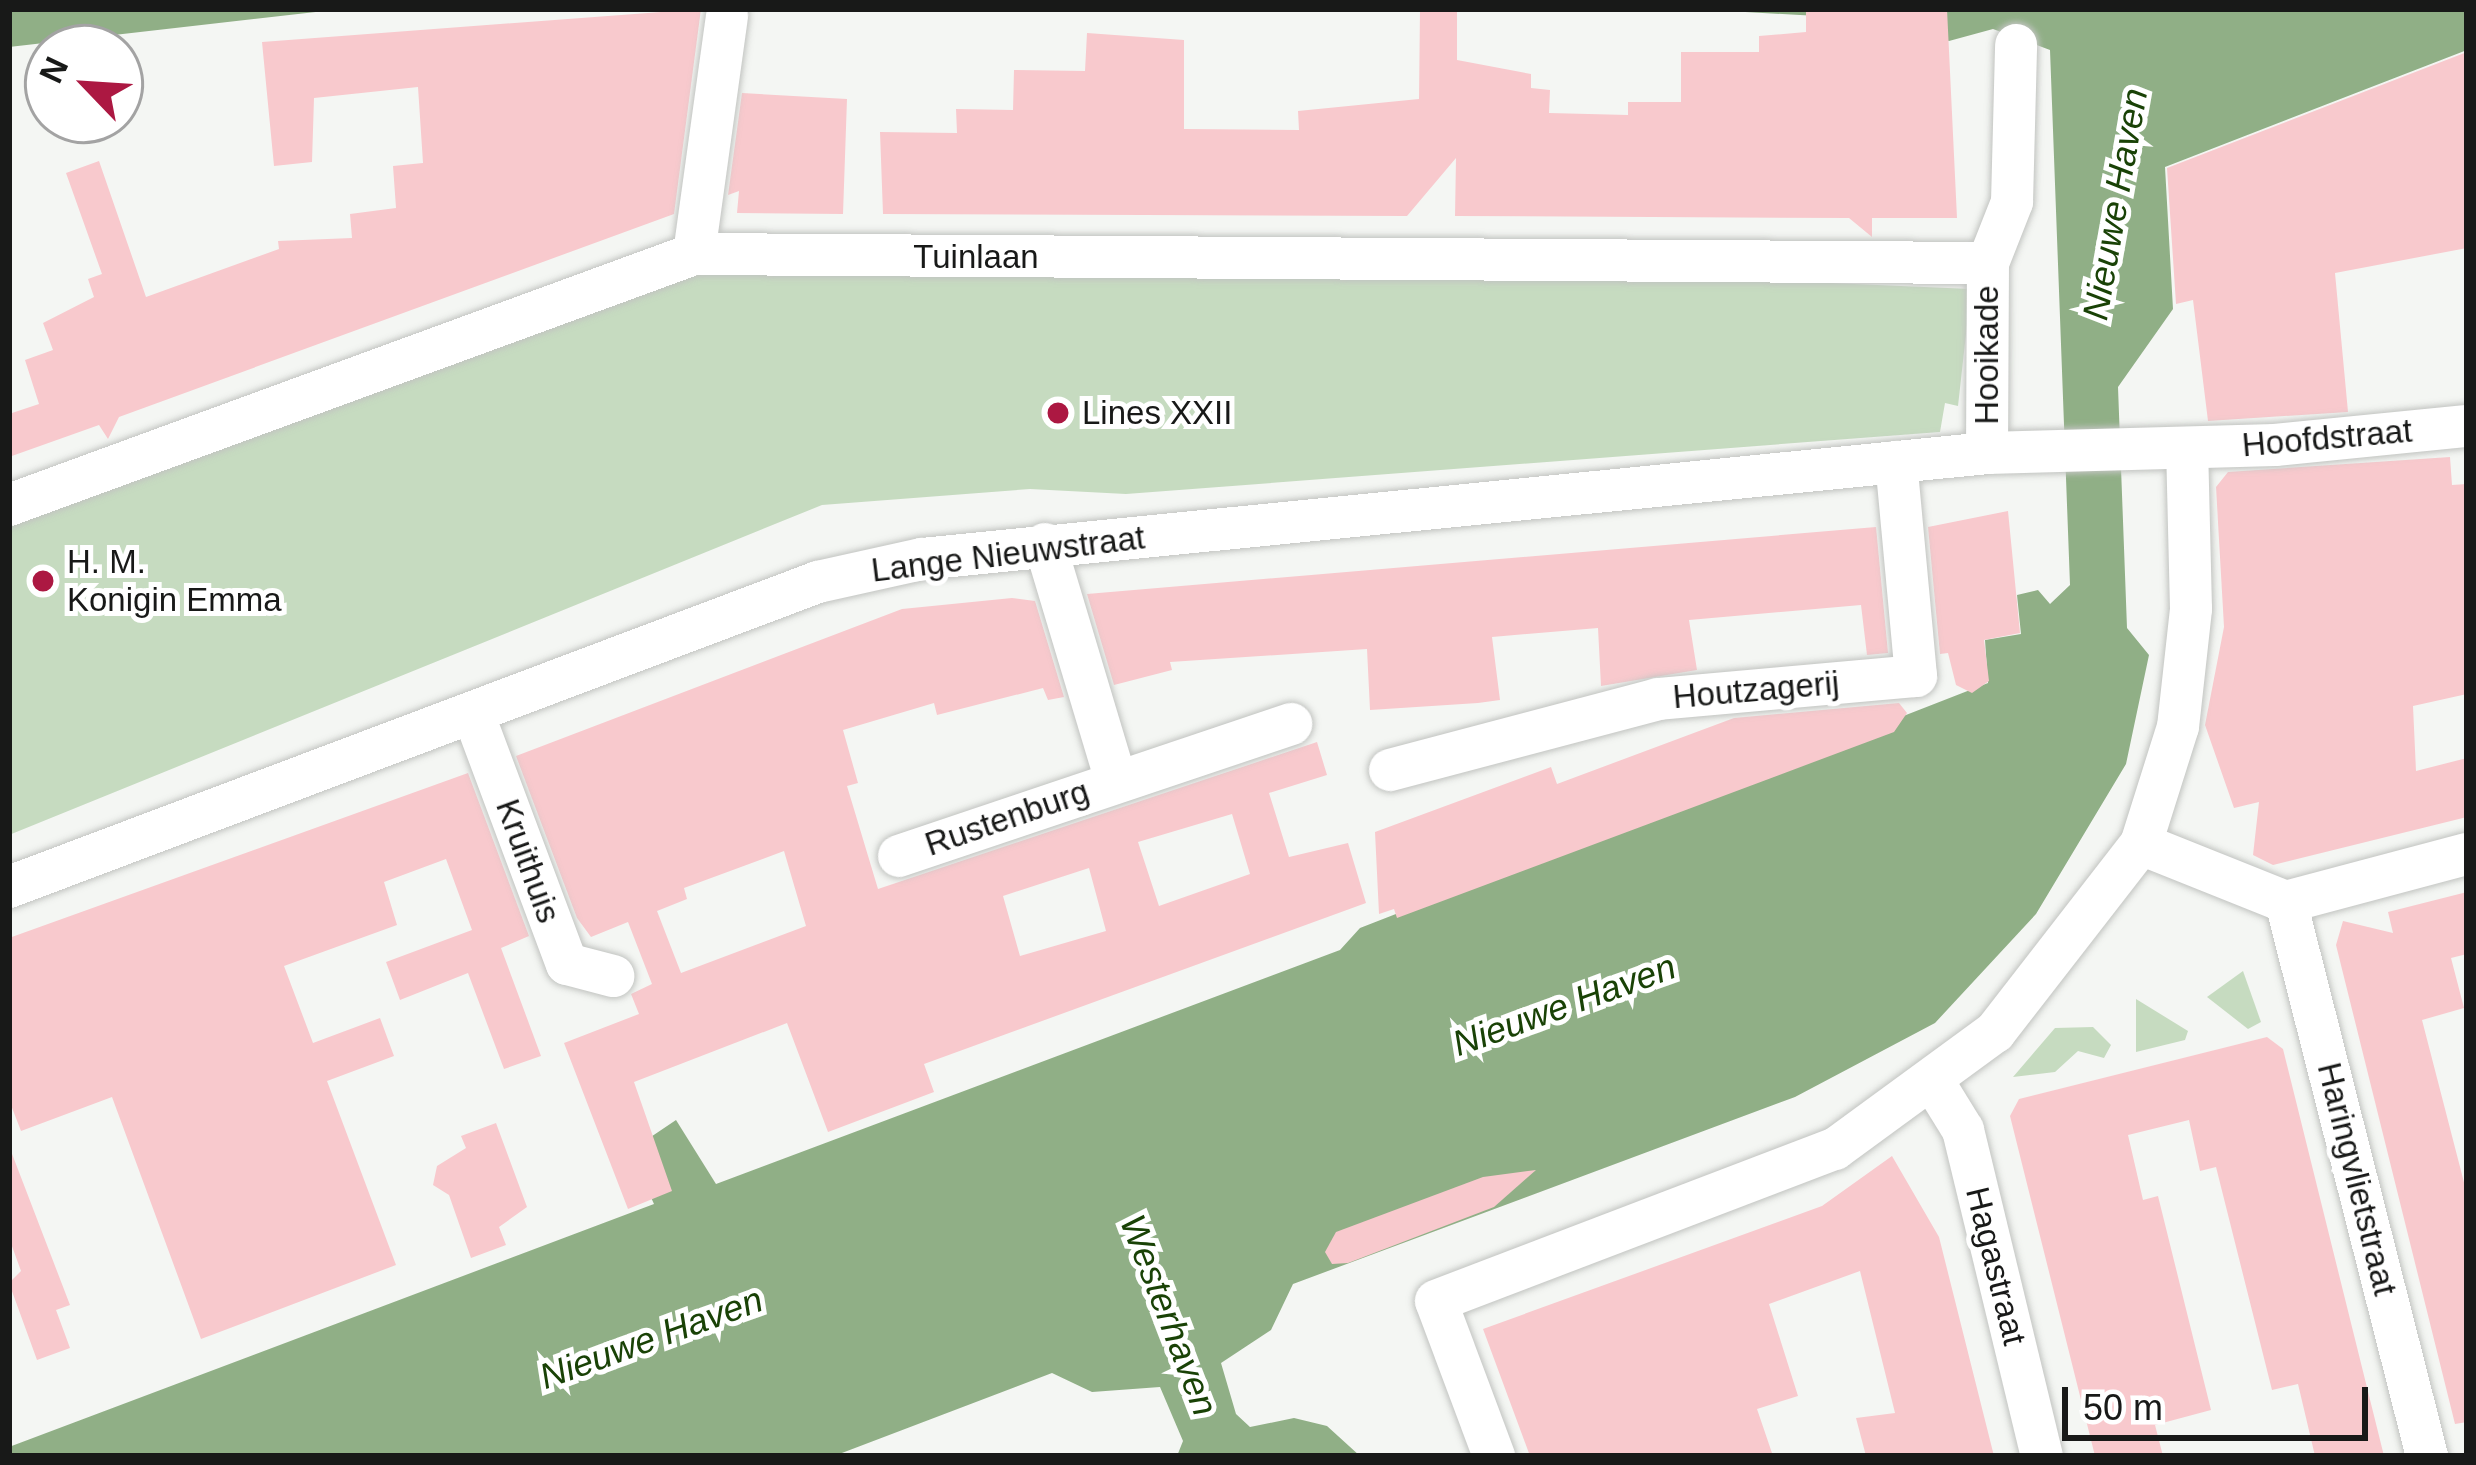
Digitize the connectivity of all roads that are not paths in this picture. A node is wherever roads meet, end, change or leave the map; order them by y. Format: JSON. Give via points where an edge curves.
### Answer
{"nodes":[{"id":1,"x":727,"y":16,"type":"dead end"},
{"id":2,"x":2016,"y":45,"type":"dead end"},
{"id":3,"x":694,"y":254,"type":"junction"},
{"id":4,"x":1988,"y":262,"type":"junction"},
{"id":5,"x":2467,"y":426,"type":"edge"},
{"id":6,"x":2187,"y":449,"type":"junction"},
{"id":7,"x":1987,"y":453,"type":"junction"},
{"id":8,"x":1896,"y":462,"type":"junction"},
{"id":9,"x":9,"y":505,"type":"edge"},
{"id":10,"x":1045,"y":544,"type":"junction"},
{"id":11,"x":473,"y":713,"type":"junction"},
{"id":12,"x":1291,"y":724,"type":"dead end"},
{"id":13,"x":1390,"y":770,"type":"dead end"},
{"id":14,"x":1116,"y":781,"type":"junction"},
{"id":15,"x":2141,"y":844,"type":"junction"},
{"id":16,"x":2467,"y":854,"type":"edge"},
{"id":17,"x":898,"y":856,"type":"dead end"},
{"id":18,"x":9,"y":886,"type":"edge"},
{"id":19,"x":2286,"y":902,"type":"junction"},
{"id":20,"x":613,"y":976,"type":"dead end"},
{"id":21,"x":1934,"y":1083,"type":"junction"},
{"id":22,"x":1494,"y":1456,"type":"edge"},
{"id":23,"x":2042,"y":1456,"type":"edge"},
{"id":24,"x":2427,"y":1456,"type":"edge"}],
"edges":[{"from":1,"to":3,"type":"street"},
{"from":2,"to":4,"type":"street","name":"Hooikade","via":[[2012,202]]},
{"from":3,"to":4,"type":"street","name":"Tuinlaan"},
{"from":3,"to":9,"type":"street","name":"Tuinlaan"},
{"from":4,"to":7,"type":"street","name":"Hooikade"},
{"from":5,"to":6,"type":"street","name":"Hoofdstraat"},
{"from":6,"to":7,"type":"street","name":"Hoofdstraat"},
{"from":6,"to":15,"type":"street","via":[[2191,609],[2178,727]]},
{"from":7,"to":8,"type":"street","name":"Lange Nieuwstraat"},
{"from":8,"to":10,"type":"street","name":"Lange Nieuwstraat"},
{"from":8,"to":13,"type":"street","name":"Houtzagerij","via":[[1916,676],[1658,698]]},
{"from":10,"to":11,"type":"street","name":"Lange Nieuwstraat","via":[[818,582]]},
{"from":10,"to":14,"type":"street","name":"Rustenburg"},
{"from":11,"to":18,"type":"street","name":"Lange Nieuwstraat"},
{"from":11,"to":20,"type":"street","name":"Kruithuis","via":[[567,964]]},
{"from":12,"to":14,"type":"street","name":"Rustenburg"},
{"from":14,"to":17,"type":"street","name":"Rustenburg"},
{"from":15,"to":19,"type":"street"},
{"from":15,"to":21,"type":"street","via":[[1995,1031]]},
{"from":16,"to":19,"type":"street"},
{"from":19,"to":24,"type":"street","name":"Haringvlietstraat"},
{"from":21,"to":22,"type":"street","via":[[1835,1149],[1436,1301]]},
{"from":21,"to":23,"type":"street","name":"Hagastraat","via":[[1963,1130]]}]}
